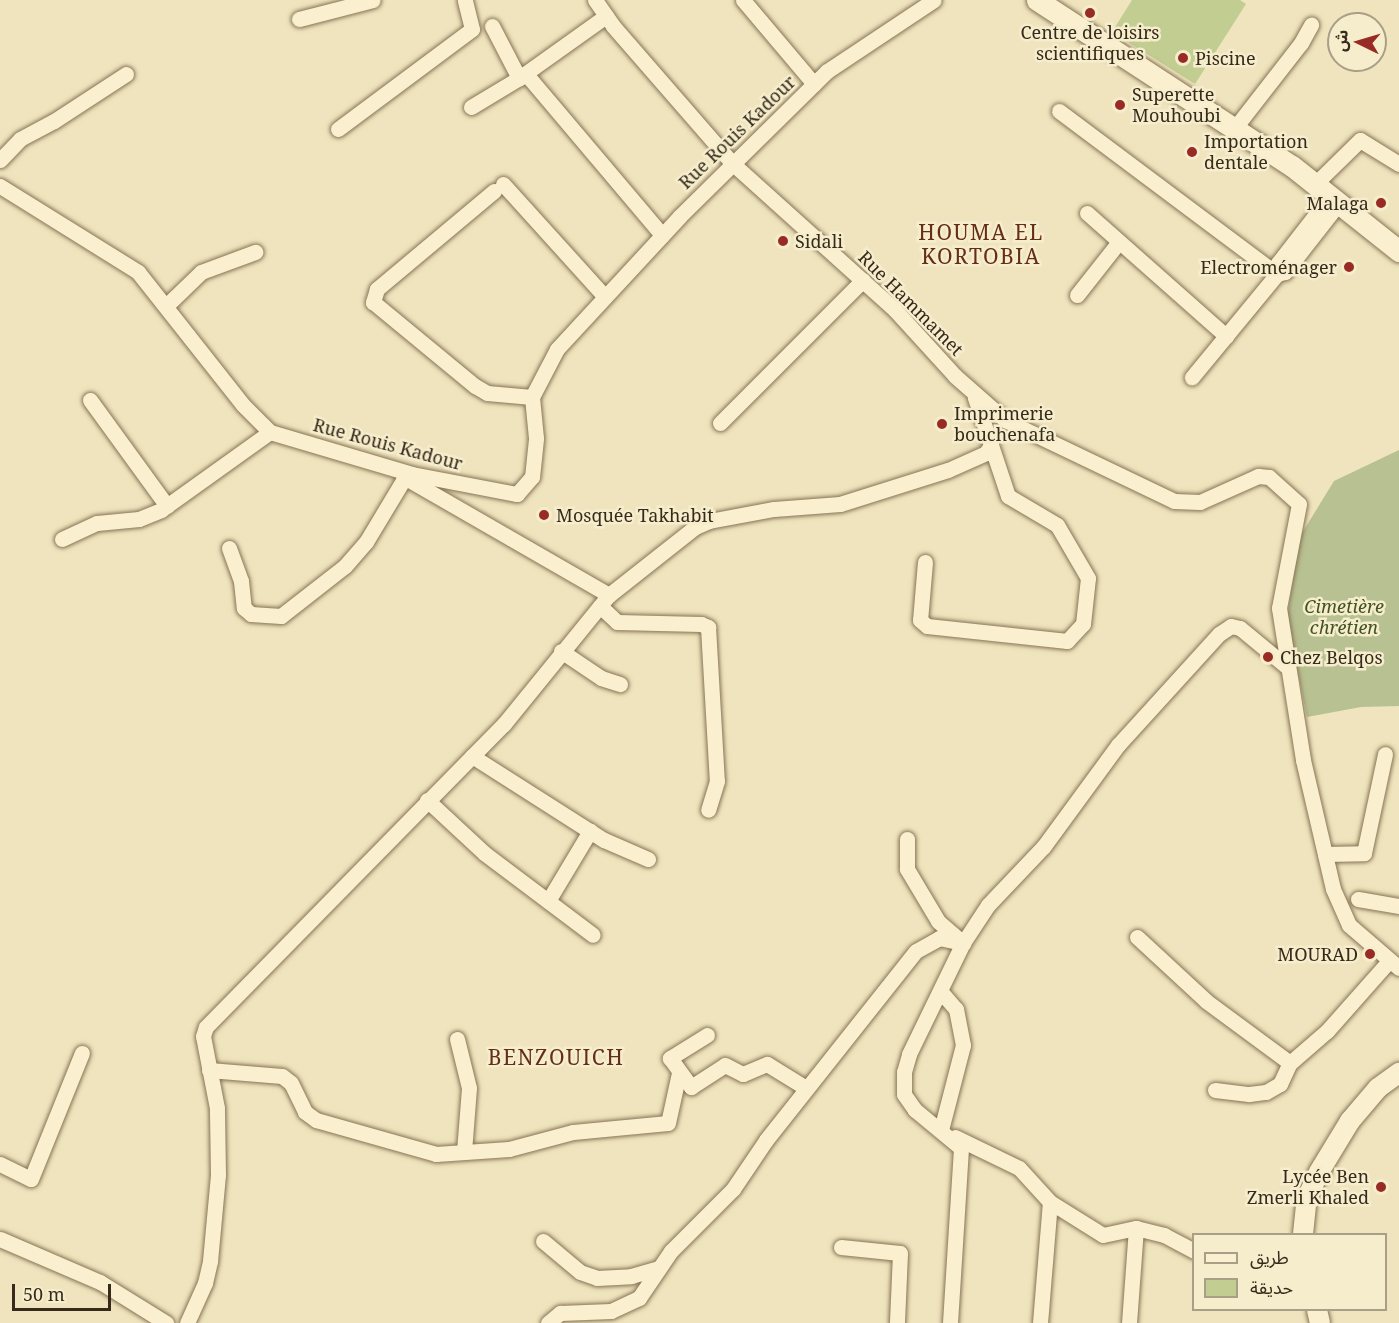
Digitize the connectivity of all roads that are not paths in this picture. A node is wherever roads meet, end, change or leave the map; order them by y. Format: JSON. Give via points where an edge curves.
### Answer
{"nodes":[{"id":1,"x":373,"y":0,"type":"edge"},
{"id":2,"x":465,"y":0,"type":"edge"},
{"id":3,"x":595,"y":0,"type":"edge"},
{"id":4,"x":743,"y":0,"type":"edge"},
{"id":5,"x":934,"y":0,"type":"edge"},
{"id":6,"x":1036,"y":0,"type":"edge"},
{"id":7,"x":606,"y":16,"type":"junction"},
{"id":8,"x":299,"y":19,"type":"dead end"},
{"id":9,"x":1311,"y":25,"type":"dead end"},
{"id":10,"x":492,"y":26,"type":"dead end"},
{"id":11,"x":126,"y":74,"type":"dead end"},
{"id":12,"x":523,"y":76,"type":"junction"},
{"id":13,"x":814,"y":84,"type":"junction"},
{"id":14,"x":471,"y":107,"type":"dead end"},
{"id":15,"x":1059,"y":111,"type":"dead end"},
{"id":16,"x":338,"y":129,"type":"dead end"},
{"id":17,"x":1234,"y":129,"type":"junction"},
{"id":18,"x":0,"y":160,"type":"edge"},
{"id":19,"x":732,"y":163,"type":"junction"},
{"id":20,"x":1399,"y":164,"type":"edge"},
{"id":21,"x":0,"y":186,"type":"edge"},
{"id":22,"x":1328,"y":194,"type":"junction"},
{"id":23,"x":1087,"y":213,"type":"dead end"},
{"id":24,"x":662,"y":235,"type":"junction"},
{"id":25,"x":1118,"y":243,"type":"junction"},
{"id":26,"x":1399,"y":251,"type":"edge"},
{"id":27,"x":255,"y":252,"type":"dead end"},
{"id":28,"x":1277,"y":274,"type":"junction"},
{"id":29,"x":863,"y":280,"type":"junction"},
{"id":30,"x":1077,"y":295,"type":"dead end"},
{"id":31,"x":605,"y":297,"type":"junction"},
{"id":32,"x":167,"y":305,"type":"junction"},
{"id":33,"x":1226,"y":336,"type":"junction"},
{"id":34,"x":1192,"y":377,"type":"dead end"},
{"id":35,"x":973,"y":392,"type":"junction"},
{"id":36,"x":532,"y":397,"type":"junction"},
{"id":37,"x":90,"y":400,"type":"dead end"},
{"id":38,"x":720,"y":423,"type":"dead end"},
{"id":39,"x":270,"y":432,"type":"junction"},
{"id":40,"x":991,"y":446,"type":"junction"},
{"id":41,"x":385,"y":466,"type":"junction"},
{"id":42,"x":405,"y":477,"type":"junction"},
{"id":43,"x":167,"y":506,"type":"junction"},
{"id":44,"x":62,"y":539,"type":"dead end"},
{"id":45,"x":229,"y":549,"type":"dead end"},
{"id":46,"x":925,"y":562,"type":"dead end"},
{"id":47,"x":605,"y":600,"type":"junction"},
{"id":48,"x":561,"y":651,"type":"junction"},
{"id":49,"x":1287,"y":666,"type":"junction"},
{"id":50,"x":620,"y":684,"type":"dead end"},
{"id":51,"x":1385,"y":754,"type":"dead end"},
{"id":52,"x":472,"y":756,"type":"junction"},
{"id":53,"x":427,"y":800,"type":"junction"},
{"id":54,"x":708,"y":810,"type":"dead end"},
{"id":55,"x":590,"y":831,"type":"junction"},
{"id":56,"x":907,"y":839,"type":"dead end"},
{"id":57,"x":1325,"y":855,"type":"junction"},
{"id":58,"x":648,"y":859,"type":"dead end"},
{"id":59,"x":1358,"y":899,"type":"dead end"},
{"id":60,"x":548,"y":901,"type":"junction"},
{"id":61,"x":1399,"y":906,"type":"edge"},
{"id":62,"x":593,"y":935,"type":"dead end"},
{"id":63,"x":1137,"y":937,"type":"dead end"},
{"id":64,"x":963,"y":943,"type":"junction"},
{"id":65,"x":1394,"y":965,"type":"edge"},
{"id":66,"x":941,"y":992,"type":"junction"},
{"id":67,"x":706,"y":1035,"type":"dead end"},
{"id":68,"x":457,"y":1039,"type":"dead end"},
{"id":69,"x":82,"y":1053,"type":"dead end"},
{"id":70,"x":1290,"y":1063,"type":"junction"},
{"id":71,"x":209,"y":1070,"type":"junction"},
{"id":72,"x":679,"y":1072,"type":"junction"},
{"id":73,"x":1399,"y":1073,"type":"edge"},
{"id":74,"x":806,"y":1088,"type":"junction"},
{"id":75,"x":1215,"y":1090,"type":"dead end"},
{"id":76,"x":943,"y":1131,"type":"junction"},
{"id":77,"x":464,"y":1152,"type":"junction"},
{"id":78,"x":0,"y":1164,"type":"edge"},
{"id":79,"x":1050,"y":1202,"type":"junction"},
{"id":80,"x":1136,"y":1227,"type":"junction"},
{"id":81,"x":1303,"y":1233,"type":"edge"},
{"id":82,"x":0,"y":1239,"type":"edge"},
{"id":83,"x":543,"y":1241,"type":"dead end"},
{"id":84,"x":841,"y":1247,"type":"dead end"},
{"id":85,"x":1192,"y":1250,"type":"edge"},
{"id":86,"x":660,"y":1268,"type":"junction"},
{"id":87,"x":166,"y":1323,"type":"edge"},
{"id":88,"x":187,"y":1323,"type":"edge"},
{"id":89,"x":548,"y":1323,"type":"edge"},
{"id":90,"x":897,"y":1323,"type":"edge"},
{"id":91,"x":950,"y":1323,"type":"edge"},
{"id":92,"x":1040,"y":1323,"type":"edge"},
{"id":93,"x":1129,"y":1323,"type":"edge"}],
"edges":[{"from":1,"to":8,"type":"street"},
{"from":2,"to":16,"type":"street","via":[[472,29]]},
{"from":3,"to":7,"type":"street","name":"Rue Hammamet"},
{"from":4,"to":13,"type":"street"},
{"from":5,"to":13,"type":"street","name":"Rue Rouis Kadour","via":[[827,71]]},
{"from":6,"to":17,"type":"main road"},
{"from":7,"to":12,"type":"street"},
{"from":7,"to":19,"type":"street","name":"Rue Hammamet"},
{"from":9,"to":17,"type":"street"},
{"from":10,"to":12,"type":"street"},
{"from":11,"to":18,"type":"street","via":[[54,122],[20,139]]},
{"from":12,"to":14,"type":"street"},
{"from":12,"to":24,"type":"street"},
{"from":13,"to":19,"type":"street","name":"Rue Rouis Kadour"},
{"from":15,"to":28,"type":"street"},
{"from":17,"to":22,"type":"main road"},
{"from":19,"to":24,"type":"street","name":"Rue Rouis Kadour"},
{"from":19,"to":29,"type":"street","name":"Rue Hammamet"},
{"from":20,"to":22,"type":"street","via":[[1360,140]]},
{"from":21,"to":32,"type":"street","name":"Rue Rouis Kadour","via":[[138,272]]},
{"from":22,"to":26,"type":"main road"},
{"from":22,"to":28,"type":"street","via":[[1286,272]]},
{"from":23,"to":25,"type":"street"},
{"from":24,"to":31,"type":"street","name":"Rue Rouis Kadour"},
{"from":25,"to":30,"type":"street"},
{"from":25,"to":33,"type":"street"},
{"from":27,"to":32,"type":"street","via":[[201,272]]},
{"from":28,"to":33,"type":"street"},
{"from":29,"to":35,"type":"street","name":"Rue Hammamet"},
{"from":29,"to":38,"type":"street"},
{"from":31,"to":36,"type":"street","name":"Rue Rouis Kadour","via":[[557,349]]},
{"from":31,"to":36,"type":"street","via":[[499,188],[377,288],[374,302],[475,386],[487,393]]},
{"from":32,"to":39,"type":"street","name":"Rue Rouis Kadour","via":[[243,405]]},
{"from":33,"to":34,"type":"street"},
{"from":35,"to":40,"type":"street"},
{"from":35,"to":49,"type":"street","name":"Rue Hammamet","via":[[1020,430],[1174,501],[1200,502],[1248,478],[1269,477],[1299,504],[1279,608]]},
{"from":36,"to":41,"type":"street","name":"Rue Rouis Kadour","via":[[536,438],[531,477],[517,494]]},
{"from":37,"to":43,"type":"street"},
{"from":39,"to":41,"type":"street","name":"Rue Rouis Kadour"},
{"from":39,"to":43,"type":"street"},
{"from":40,"to":46,"type":"street","via":[[1008,496],[1057,525],[1088,578],[1083,624],[1067,641],[927,626],[920,620]]},
{"from":40,"to":47,"type":"street","via":[[986,453],[948,470],[840,504],[774,509],[709,521],[695,527]]},
{"from":41,"to":42,"type":"street"},
{"from":42,"to":45,"type":"street","via":[[366,542],[345,566],[281,616],[251,614],[244,608],[240,580]]},
{"from":42,"to":47,"type":"street"},
{"from":43,"to":44,"type":"street","via":[[139,519],[97,523]]},
{"from":47,"to":48,"type":"street"},
{"from":47,"to":54,"type":"street","via":[[617,622],[708,627],[717,781]]},
{"from":48,"to":50,"type":"street","via":[[601,678]]},
{"from":48,"to":52,"type":"street","via":[[504,724]]},
{"from":49,"to":57,"type":"street"},
{"from":49,"to":64,"type":"street","via":[[1240,628],[1231,626],[1220,634],[1118,745],[1037,854],[988,905]]},
{"from":51,"to":57,"type":"street","via":[[1364,853]]},
{"from":52,"to":53,"type":"street"},
{"from":52,"to":55,"type":"street"},
{"from":53,"to":60,"type":"street","via":[[484,853]]},
{"from":53,"to":71,"type":"street","via":[[207,1027],[203,1036]]},
{"from":55,"to":58,"type":"street"},
{"from":55,"to":60,"type":"street"},
{"from":56,"to":64,"type":"street","via":[[907,869],[938,921]]},
{"from":57,"to":65,"type":"street","via":[[1333,889],[1349,925]]},
{"from":59,"to":61,"type":"street"},
{"from":60,"to":62,"type":"street"},
{"from":63,"to":70,"type":"street","via":[[1206,1001]]},
{"from":64,"to":66,"type":"street"},
{"from":64,"to":74,"type":"street","via":[[939,938],[916,951]]},
{"from":65,"to":70,"type":"street"},
{"from":66,"to":76,"type":"street","via":[[956,1009],[963,1045]]},
{"from":66,"to":76,"type":"street","via":[[909,1054],[904,1094],[915,1110]]},
{"from":67,"to":72,"type":"street","via":[[670,1058]]},
{"from":68,"to":77,"type":"street","via":[[470,1088]]},
{"from":69,"to":78,"type":"street","via":[[31,1179]]},
{"from":70,"to":75,"type":"street","via":[[1280,1084],[1266,1092]]},
{"from":71,"to":77,"type":"street","via":[[282,1076],[291,1083],[305,1112],[316,1120],[412,1150],[435,1154]]},
{"from":71,"to":88,"type":"street","via":[[218,1128],[218,1174],[210,1260]]},
{"from":72,"to":74,"type":"street","via":[[690,1087],[725,1065],[742,1074],[767,1064]]},
{"from":72,"to":77,"type":"street","via":[[668,1123],[573,1132],[509,1149]]},
{"from":73,"to":81,"type":"street","via":[[1378,1088],[1350,1121],[1319,1172],[1307,1198]]},
{"from":74,"to":86,"type":"street","via":[[733,1189]]},
{"from":76,"to":79,"type":"street","via":[[1019,1168]]},
{"from":76,"to":91,"type":"street","via":[[961,1148]]},
{"from":79,"to":80,"type":"street","via":[[1103,1235]]},
{"from":79,"to":92,"type":"street"},
{"from":80,"to":85,"type":"street","via":[[1164,1235]]},
{"from":80,"to":93,"type":"street"},
{"from":82,"to":87,"type":"street","via":[[100,1282]]},
{"from":83,"to":86,"type":"street","via":[[580,1272],[597,1278],[631,1276]]},
{"from":84,"to":90,"type":"street","via":[[900,1253]]},
{"from":86,"to":89,"type":"street","via":[[639,1298],[625,1306],[611,1311],[560,1312]]}]}
